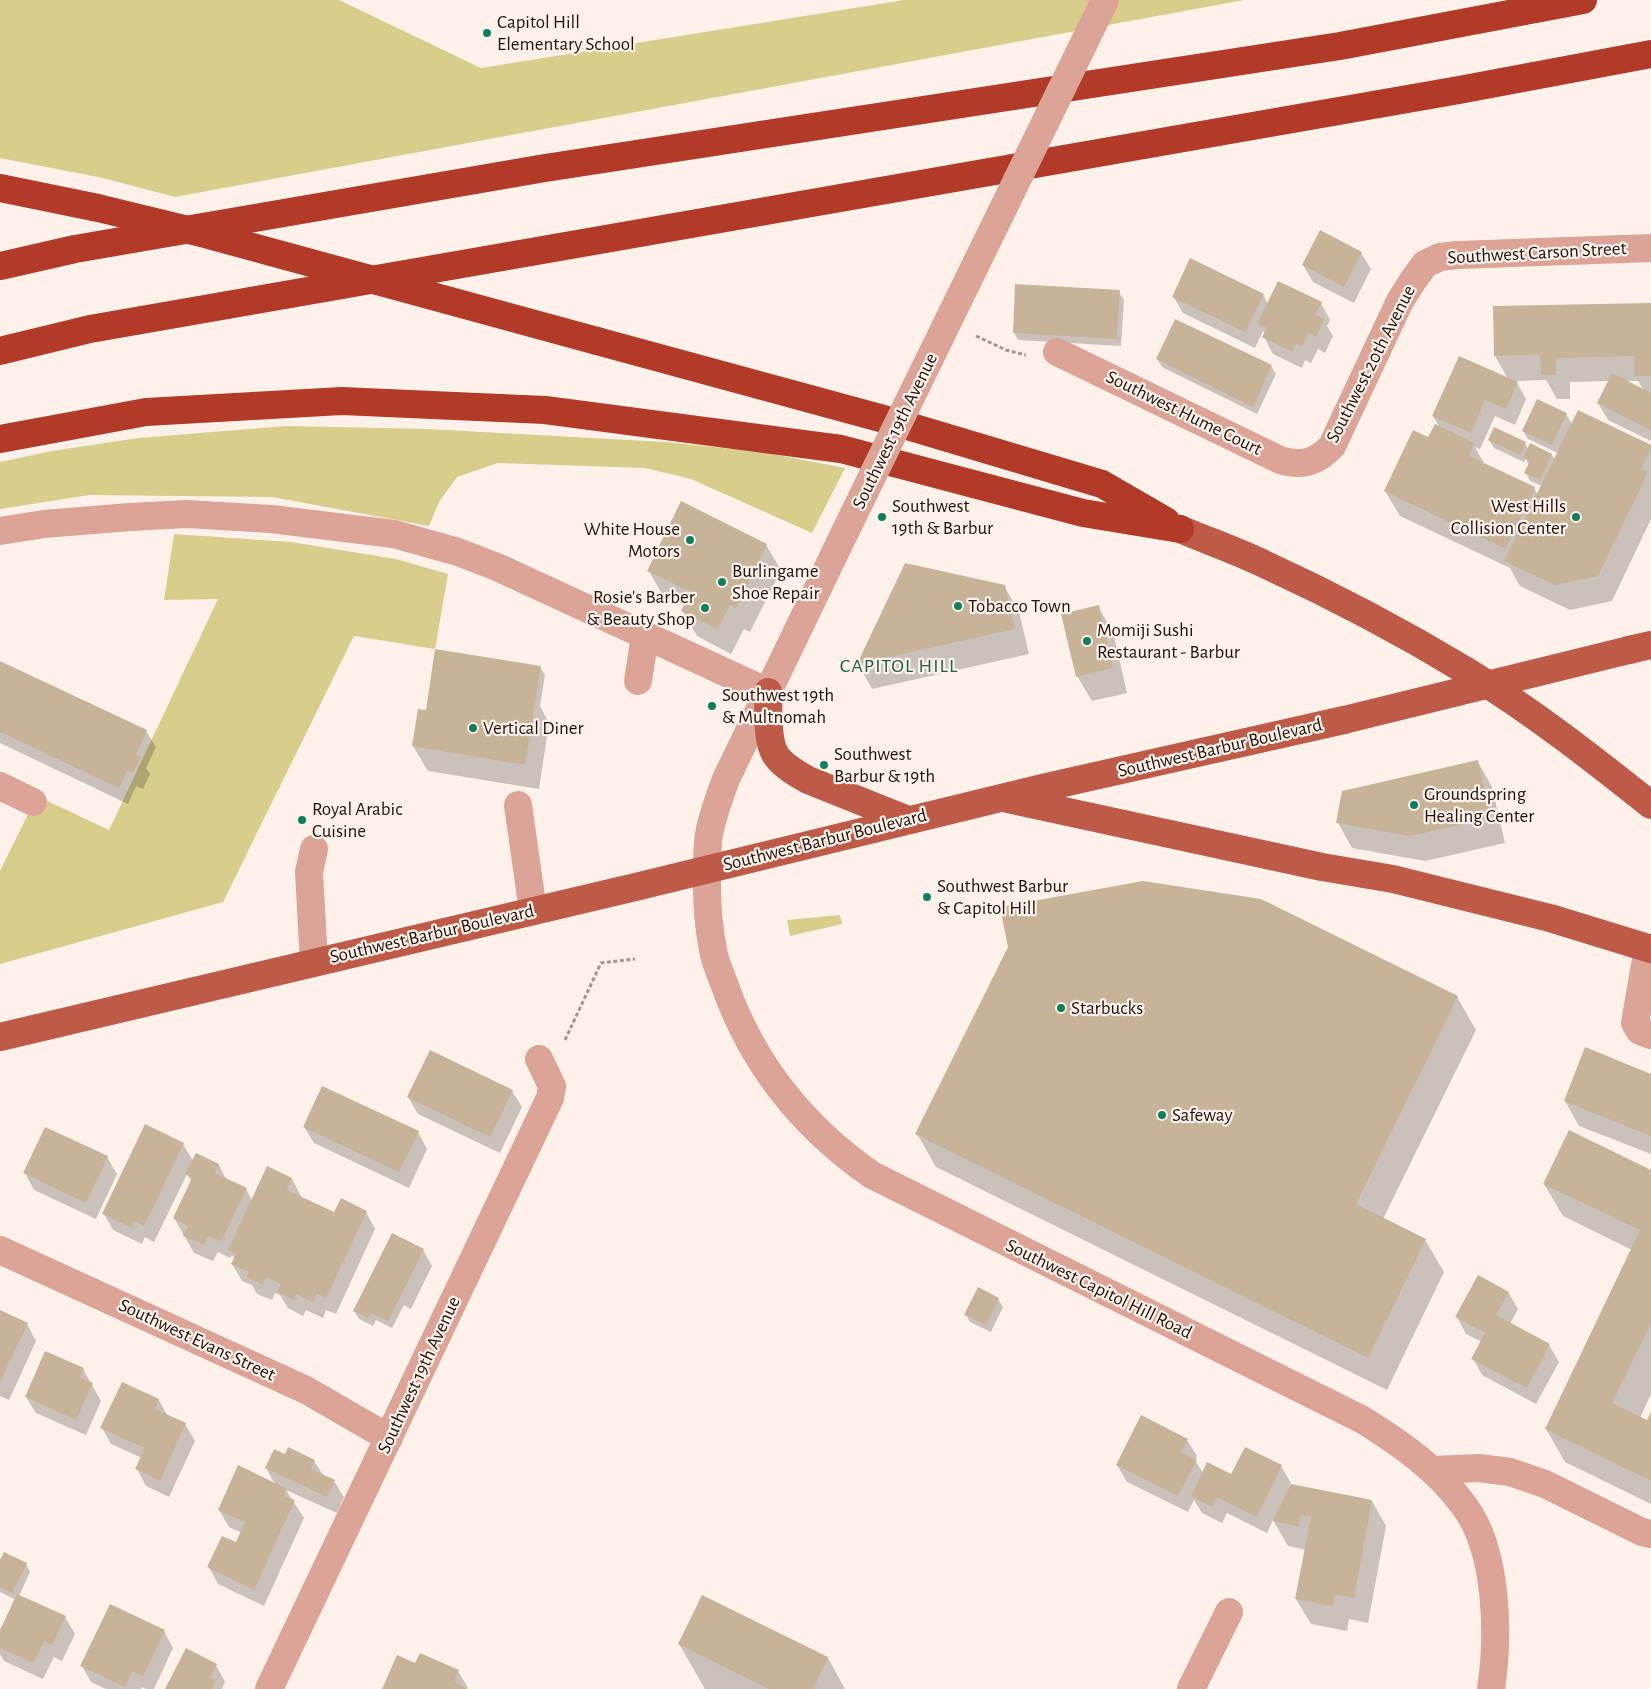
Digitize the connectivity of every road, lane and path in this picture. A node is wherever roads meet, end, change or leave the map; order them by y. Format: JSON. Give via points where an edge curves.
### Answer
{"nodes":[{"id":1,"x":1106,"y":0,"type":"edge"},
{"id":2,"x":1583,"y":0,"type":"edge"},
{"id":3,"x":1651,"y":54,"type":"edge"},
{"id":4,"x":0,"y":188,"type":"edge"},
{"id":5,"x":1651,"y":248,"type":"edge"},
{"id":6,"x":1424,"y":264,"type":"joint"},
{"id":7,"x":0,"y":266,"type":"edge"},
{"id":8,"x":0,"y":351,"type":"edge"},
{"id":9,"x":1057,"y":352,"type":"dead end"},
{"id":10,"x":0,"y":439,"type":"edge"},
{"id":11,"x":1314,"y":460,"type":"joint"},
{"id":12,"x":1180,"y":529,"type":"junction"},
{"id":13,"x":0,"y":531,"type":"edge"},
{"id":14,"x":645,"y":635,"type":"junction"},
{"id":15,"x":1640,"y":647,"type":"edge"},
{"id":16,"x":638,"y":681,"type":"dead end"},
{"id":17,"x":768,"y":692,"type":"junction"},
{"id":18,"x":0,"y":786,"type":"edge"},
{"id":19,"x":1004,"y":798,"type":"junction"},
{"id":20,"x":33,"y":802,"type":"dead end"},
{"id":21,"x":518,"y":805,"type":"dead end"},
{"id":22,"x":1651,"y":805,"type":"edge"},
{"id":23,"x":908,"y":820,"type":"junction"},
{"id":24,"x":314,"y":849,"type":"dead end"},
{"id":25,"x":707,"y":869,"type":"junction"},
{"id":26,"x":533,"y":911,"type":"junction"},
{"id":27,"x":1649,"y":949,"type":"edge"},
{"id":28,"x":635,"y":959,"type":"dead end"},
{"id":29,"x":314,"y":962,"type":"junction"},
{"id":30,"x":1651,"y":1035,"type":"edge"},
{"id":31,"x":0,"y":1036,"type":"edge"},
{"id":32,"x":539,"y":1059,"type":"joint"},
{"id":33,"x":0,"y":1250,"type":"edge"},
{"id":34,"x":389,"y":1438,"type":"junction"},
{"id":35,"x":1432,"y":1470,"type":"junction"},
{"id":36,"x":1651,"y":1534,"type":"edge"},
{"id":37,"x":1229,"y":1612,"type":"dead end"},
{"id":38,"x":269,"y":1689,"type":"edge"},
{"id":39,"x":1191,"y":1689,"type":"edge"},
{"id":40,"x":1491,"y":1689,"type":"edge"}],
"edges":[{"from":1,"to":17,"type":"street","name":"Southwest 19th Avenue","bridge":true},
{"from":2,"to":7,"type":"highway","via":[[1340,46],[545,168],[75,249]]},
{"from":3,"to":8,"type":"highway","via":[[90,329]]},
{"from":4,"to":12,"type":"highway","bridge":true,"via":[[195,232],[881,419],[1102,484]]},
{"from":5,"to":6,"type":"street","name":"Southwest Carson Street","via":[[1458,255],[1440,257]]},
{"from":6,"to":11,"type":"street","name":"Southwest 20th Avenue","via":[[1400,301],[1337,439]]},
{"from":9,"to":11,"type":"street","name":"Southwest Hume Court","via":[[1280,460],[1292,464]]},
{"from":10,"to":12,"type":"highway","via":[[146,412],[342,401],[546,410],[841,449],[1083,514]]},
{"from":12,"to":22,"type":"main road","via":[[1264,564],[1346,604],[1469,672],[1538,718]]},
{"from":13,"to":14,"type":"street","via":[[187,514],[271,519],[394,534],[497,567]]},
{"from":14,"to":16,"type":"street"},
{"from":14,"to":17,"type":"street"},
{"from":15,"to":19,"type":"main road","name":"Southwest Barbur Boulevard","bridge":true,"via":[[1344,720]]},
{"from":17,"to":23,"type":"main road","via":[[770,737],[775,754],[792,771]]},
{"from":17,"to":25,"type":"street","name":"Southwest 19th Avenue","via":[[717,804],[710,831]]},
{"from":18,"to":20,"type":"street"},
{"from":19,"to":23,"type":"main road","name":"Southwest Barbur Boulevard"},
{"from":19,"to":27,"type":"main road","via":[[1322,867],[1393,879],[1550,918]]},
{"from":21,"to":26,"type":"street"},
{"from":23,"to":25,"type":"main road","name":"Southwest Barbur Boulevard"},
{"from":24,"to":29,"type":"street","via":[[309,872]]},
{"from":25,"to":26,"type":"main road","name":"Southwest Barbur Boulevard"},
{"from":25,"to":35,"type":"street","name":"Southwest Capitol Hill Road","via":[[707,912],[713,952],[740,1023],[770,1077],[796,1110],[848,1158],[899,1189],[1363,1420]]},
{"from":26,"to":29,"type":"main road","name":"Southwest Barbur Boulevard"},
{"from":27,"to":30,"type":"street","via":[[1635,1023],[1640,1031]]},
{"from":28,"to":32,"type":"path","via":[[601,963],[564,1041]]},
{"from":29,"to":31,"type":"main road","name":"Southwest Barbur Boulevard"},
{"from":32,"to":34,"type":"street","name":"Southwest 19th Avenue","via":[[552,1086],[550,1098]]},
{"from":33,"to":34,"type":"street","name":"Southwest Evans Street","via":[[306,1390]]},
{"from":34,"to":38,"type":"street","name":"Southwest 19th Avenue"},
{"from":35,"to":36,"type":"street","via":[[1479,1468],[1510,1472],[1545,1484]]},
{"from":35,"to":40,"type":"street","name":"Southwest Capitol Hill Road","via":[[1466,1507],[1486,1554],[1496,1629]]},
{"from":37,"to":39,"type":"street"}]}
